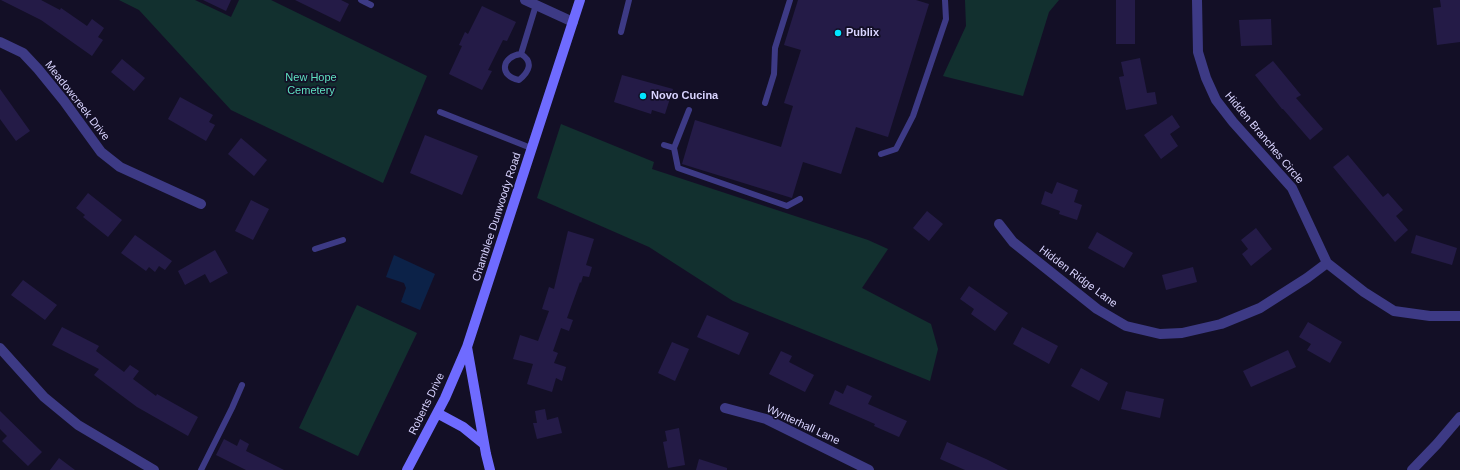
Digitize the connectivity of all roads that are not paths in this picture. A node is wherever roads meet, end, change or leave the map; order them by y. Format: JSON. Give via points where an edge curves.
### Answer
{"nodes":[{"id":1,"x":361,"y":0,"type":"edge"},
{"id":2,"x":525,"y":0,"type":"edge"},
{"id":3,"x":580,"y":0,"type":"edge"},
{"id":4,"x":790,"y":0,"type":"edge"},
{"id":5,"x":945,"y":0,"type":"edge"},
{"id":6,"x":1197,"y":0,"type":"edge"},
{"id":7,"x":626,"y":1,"type":"edge"},
{"id":8,"x":371,"y":5,"type":"dead end"},
{"id":9,"x":536,"y":5,"type":"junction"},
{"id":10,"x":573,"y":22,"type":"junction"},
{"id":11,"x":621,"y":32,"type":"dead end"},
{"id":12,"x":0,"y":42,"type":"edge"},
{"id":13,"x":521,"y":54,"type":"junction"},
{"id":14,"x":765,"y":103,"type":"dead end"},
{"id":15,"x":689,"y":110,"type":"dead end"},
{"id":16,"x":440,"y":112,"type":"dead end"},
{"id":17,"x":664,"y":145,"type":"dead end"},
{"id":18,"x":532,"y":148,"type":"junction"},
{"id":19,"x":674,"y":148,"type":"junction"},
{"id":20,"x":881,"y":154,"type":"dead end"},
{"id":21,"x":800,"y":199,"type":"dead end"},
{"id":22,"x":201,"y":204,"type":"dead end"},
{"id":23,"x":999,"y":224,"type":"dead end"},
{"id":24,"x":343,"y":240,"type":"dead end"},
{"id":25,"x":315,"y":249,"type":"dead end"},
{"id":26,"x":1327,"y":263,"type":"junction"},
{"id":27,"x":1460,"y":316,"type":"edge"},
{"id":28,"x":467,"y":347,"type":"junction"},
{"id":29,"x":0,"y":348,"type":"edge"},
{"id":30,"x":242,"y":385,"type":"dead end"},
{"id":31,"x":725,"y":408,"type":"dead end"},
{"id":32,"x":437,"y":413,"type":"junction"},
{"id":33,"x":1460,"y":417,"type":"edge"},
{"id":34,"x":484,"y":444,"type":"junction"},
{"id":35,"x":857,"y":467,"type":"edge"},
{"id":36,"x":154,"y":470,"type":"edge"},
{"id":37,"x":201,"y":470,"type":"edge"},
{"id":38,"x":407,"y":470,"type":"edge"},
{"id":39,"x":490,"y":470,"type":"edge"},
{"id":40,"x":869,"y":470,"type":"edge"},
{"id":41,"x":1412,"y":470,"type":"edge"}],
"edges":[{"from":1,"to":8,"type":"lane"},
{"from":2,"to":9,"type":"street"},
{"from":3,"to":10,"type":"street","name":"Chamblee Dunwoody Road"},
{"from":4,"to":14,"type":"lane","via":[[775,50],[774,74]]},
{"from":5,"to":20,"type":"lane","via":[[946,19],[913,116],[896,149]]},
{"from":6,"to":26,"type":"street","name":"Hidden Branches Circle","via":[[1198,52],[1216,100],[1292,188]]},
{"from":7,"to":11,"type":"lane"},
{"from":9,"to":10,"type":"street"},
{"from":9,"to":13,"type":"lane"},
{"from":10,"to":18,"type":"street","name":"Chamblee Dunwoody Road"},
{"from":12,"to":22,"type":"street","name":"Meadowcreek Drive","via":[[23,53],[38,69],[101,152],[120,166]]},
{"from":13,"to":13,"type":"lane","via":[[509,58],[505,68],[510,77],[519,80],[528,73],[529,67]]},
{"from":15,"to":19,"type":"lane"},
{"from":16,"to":18,"type":"lane"},
{"from":17,"to":19,"type":"lane"},
{"from":18,"to":28,"type":"street","name":"Chamblee Dunwoody Road"},
{"from":19,"to":21,"type":"lane","via":[[678,168],[787,206]]},
{"from":23,"to":26,"type":"street","name":"Hidden Ridge Lane","via":[[1013,242],[1097,309],[1126,326],[1160,334],[1182,333],[1215,325],[1253,310]]},
{"from":24,"to":25,"type":"lane"},
{"from":26,"to":27,"type":"street","via":[[1394,312]]},
{"from":28,"to":32,"type":"street","name":"Roberts Drive"},
{"from":28,"to":34,"type":"street","name":"Chamblee Dunwoody Road"},
{"from":29,"to":36,"type":"street","via":[[44,397],[78,425]]},
{"from":30,"to":37,"type":"lane"},
{"from":31,"to":35,"type":"street","name":"Wynterhall Lane","via":[[766,419]]},
{"from":32,"to":34,"type":"street","via":[[463,427]]},
{"from":32,"to":38,"type":"street","name":"Roberts Drive"},
{"from":33,"to":41,"type":"street"},
{"from":34,"to":39,"type":"street","name":"Chamblee Dunwoody Road"},
{"from":35,"to":40,"type":"street","name":"Wynterhall Lane"}]}
